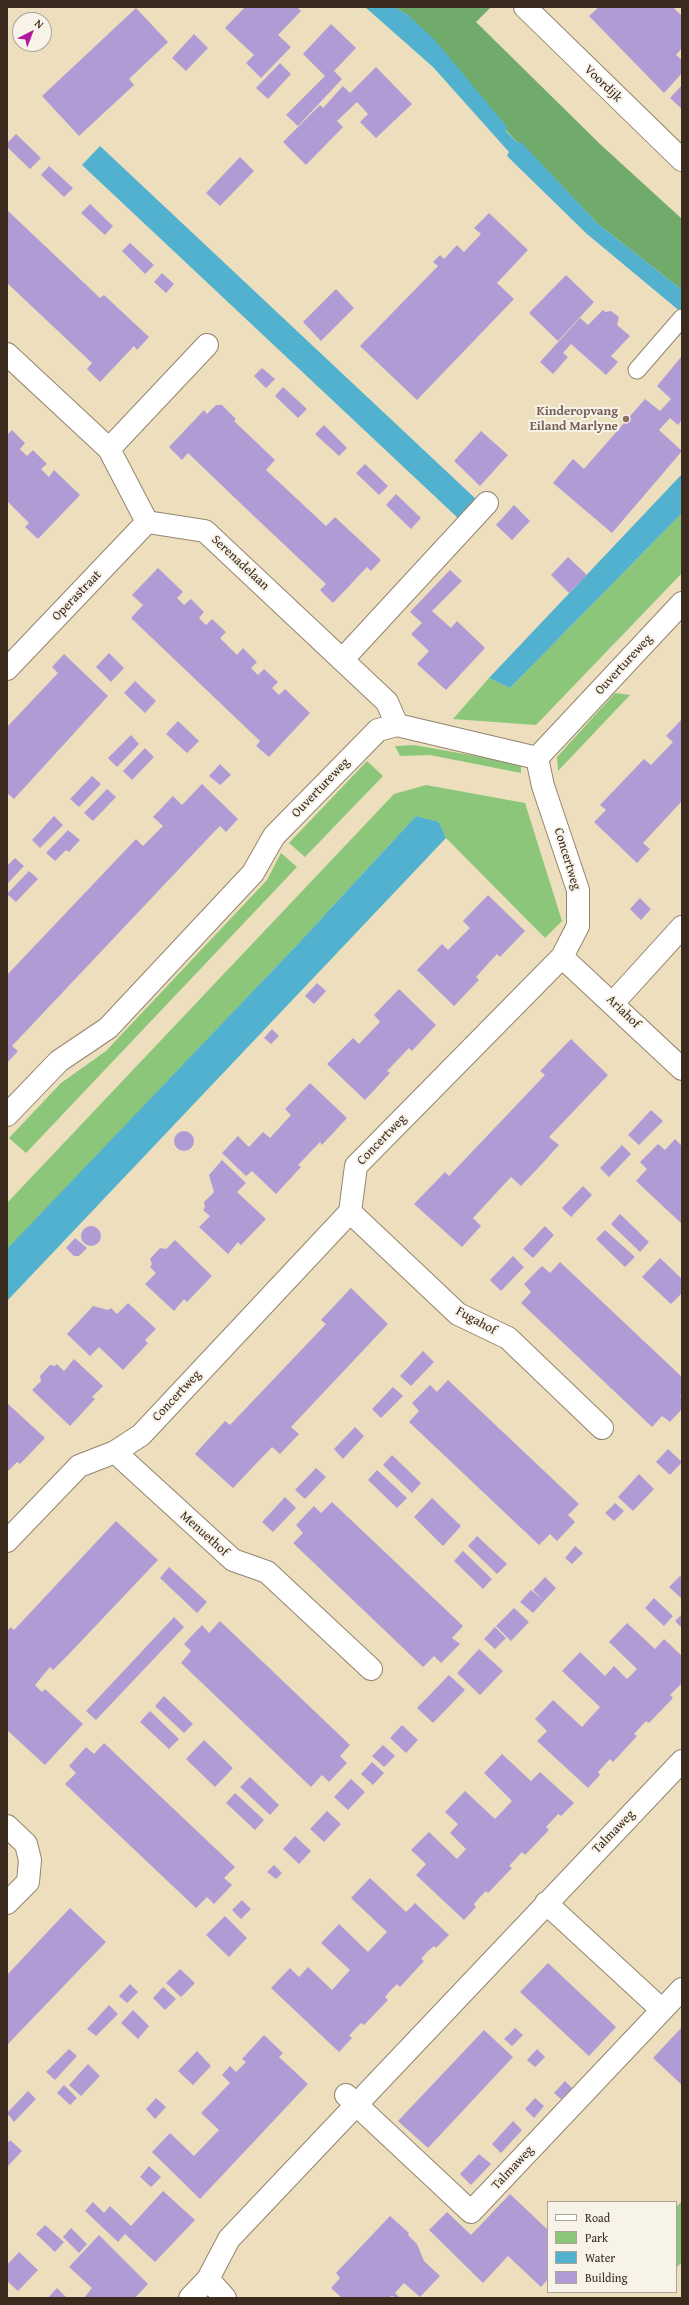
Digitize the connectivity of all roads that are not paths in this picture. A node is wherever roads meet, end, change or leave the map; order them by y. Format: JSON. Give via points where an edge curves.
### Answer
{"nodes":[{"id":1,"x":525,"y":7,"type":"edge"},
{"id":2,"x":682,"y":160,"type":"edge"},
{"id":3,"x":682,"y":318,"type":"edge"},
{"id":4,"x":207,"y":344,"type":"dead end"},
{"id":5,"x":7,"y":354,"type":"edge"},
{"id":6,"x":637,"y":370,"type":"dead end"},
{"id":7,"x":109,"y":449,"type":"junction"},
{"id":8,"x":487,"y":503,"type":"dead end"},
{"id":9,"x":147,"y":522,"type":"junction"},
{"id":10,"x":682,"y":603,"type":"edge"},
{"id":11,"x":342,"y":660,"type":"junction"},
{"id":12,"x":7,"y":669,"type":"edge"},
{"id":13,"x":397,"y":724,"type":"junction"},
{"id":14,"x":536,"y":758,"type":"junction"},
{"id":15,"x":682,"y":927,"type":"edge"},
{"id":16,"x":562,"y":957,"type":"junction"},
{"id":17,"x":613,"y":1003,"type":"junction"},
{"id":18,"x":682,"y":1069,"type":"edge"},
{"id":19,"x":7,"y":1115,"type":"edge"},
{"id":20,"x":350,"y":1212,"type":"junction"},
{"id":21,"x":602,"y":1428,"type":"dead end"},
{"id":22,"x":115,"y":1452,"type":"junction"},
{"id":23,"x":7,"y":1541,"type":"edge"},
{"id":24,"x":371,"y":1669,"type":"dead end"},
{"id":25,"x":682,"y":1760,"type":"edge"},
{"id":26,"x":7,"y":1826,"type":"edge"},
{"id":27,"x":7,"y":1903,"type":"edge"},
{"id":28,"x":546,"y":1903,"type":"junction"},
{"id":29,"x":682,"y":1989,"type":"edge"},
{"id":30,"x":662,"y":2010,"type":"junction"},
{"id":31,"x":351,"y":2100,"type":"junction"},
{"id":32,"x":208,"y":2279,"type":"junction"},
{"id":33,"x":190,"y":2298,"type":"edge"},
{"id":34,"x":225,"y":2298,"type":"edge"}],
"edges":[{"from":1,"to":2,"type":"street","name":"Voordijk"},
{"from":3,"to":6,"type":"lane"},
{"from":4,"to":7,"type":"street"},
{"from":5,"to":7,"type":"street"},
{"from":7,"to":9,"type":"street"},
{"from":8,"to":11,"type":"street"},
{"from":9,"to":11,"type":"street","name":"Serenadelaan","via":[[205,531]]},
{"from":9,"to":12,"type":"street","name":"Operastraat"},
{"from":10,"to":14,"type":"street","name":"Ouvertureweg"},
{"from":11,"to":13,"type":"street","name":"Serenadelaan","via":[[387,702]]},
{"from":13,"to":14,"type":"street"},
{"from":13,"to":19,"type":"street","name":"Ouvertureweg","via":[[378,730],[274,836],[252,873],[108,1028],[59,1061]]},
{"from":14,"to":16,"type":"street","name":"Concertweg","via":[[578,890],[578,926]]},
{"from":15,"to":17,"type":"street"},
{"from":16,"to":17,"type":"street","name":"Ariahof"},
{"from":16,"to":20,"type":"street","name":"Concertweg","via":[[356,1166]]},
{"from":17,"to":18,"type":"street","name":"Ariahof"},
{"from":20,"to":21,"type":"street","name":"Fugahof","via":[[458,1314],[508,1338]]},
{"from":20,"to":22,"type":"street","name":"Concertweg","via":[[141,1435]]},
{"from":22,"to":23,"type":"street","name":"Concertweg","via":[[79,1466]]},
{"from":22,"to":24,"type":"street","name":"Menuethof","via":[[233,1560],[267,1572]]},
{"from":25,"to":28,"type":"street","name":"Talmaweg"},
{"from":26,"to":27,"type":"street","via":[[26,1844],[30,1860],[28,1882]]},
{"from":28,"to":30,"type":"street"},
{"from":28,"to":31,"type":"street","name":"Talmaweg"},
{"from":29,"to":30,"type":"street","name":"Talmaweg"},
{"from":30,"to":31,"type":"street","name":"Talmaweg","via":[[471,2212]]},
{"from":31,"to":32,"type":"street","name":"Talmaweg","via":[[229,2239]]},
{"from":32,"to":33,"type":"street","name":"Talmaweg"},
{"from":32,"to":34,"type":"street"}]}
